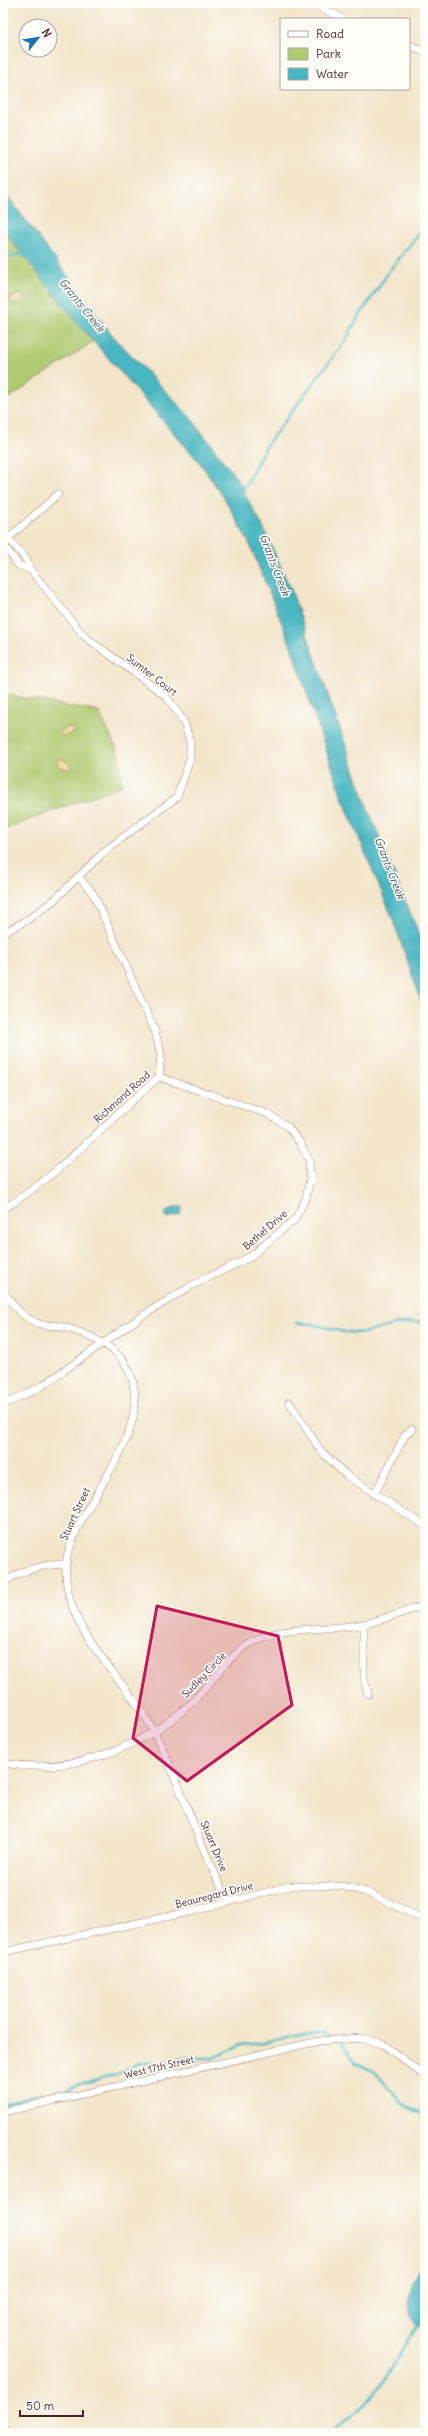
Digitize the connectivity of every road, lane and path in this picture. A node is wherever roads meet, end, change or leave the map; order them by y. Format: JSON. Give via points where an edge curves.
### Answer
{"nodes":[{"id":1,"x":310,"y":3,"type":"edge"},
{"id":2,"x":342,"y":18,"type":"edge"},
{"id":3,"x":410,"y":45,"type":"edge"},
{"id":4,"x":425,"y":51,"type":"edge"},
{"id":5,"x":58,"y":494,"type":"dead end"},
{"id":6,"x":5,"y":542,"type":"edge"},
{"id":7,"x":79,"y":877,"type":"junction"},
{"id":8,"x":3,"y":933,"type":"edge"},
{"id":9,"x":159,"y":1077,"type":"junction"},
{"id":10,"x":3,"y":1209,"type":"edge"},
{"id":11,"x":3,"y":1290,"type":"edge"},
{"id":12,"x":101,"y":1343,"type":"junction"},
{"id":13,"x":289,"y":1402,"type":"dead end"},
{"id":14,"x":3,"y":1405,"type":"edge"},
{"id":15,"x":412,"y":1429,"type":"dead end"},
{"id":16,"x":374,"y":1494,"type":"junction"},
{"id":17,"x":425,"y":1526,"type":"edge"},
{"id":18,"x":66,"y":1564,"type":"junction"},
{"id":19,"x":3,"y":1584,"type":"edge"},
{"id":20,"x":425,"y":1605,"type":"edge"},
{"id":21,"x":364,"y":1624,"type":"junction"},
{"id":22,"x":368,"y":1694,"type":"dead end"},
{"id":23,"x":154,"y":1731,"type":"junction"},
{"id":24,"x":3,"y":1763,"type":"edge"},
{"id":25,"x":184,"y":1798,"type":"joint"},
{"id":26,"x":228,"y":1902,"type":"junction"},
{"id":27,"x":425,"y":1920,"type":"edge"},
{"id":28,"x":3,"y":1952,"type":"edge"},
{"id":29,"x":425,"y":2076,"type":"edge"},
{"id":30,"x":3,"y":2112,"type":"edge"},
{"id":31,"x":3,"y":2428,"type":"edge"},
{"id":32,"x":10,"y":2433,"type":"edge"}],
"edges":[{"from":1,"to":2,"type":"street"},
{"from":3,"to":4,"type":"street"},
{"from":5,"to":6,"type":"street","name":"Sumter Court"},
{"from":6,"to":7,"type":"street","name":"Sumter Court","via":[[26,559],[30,569],[84,636],[166,696],[184,722],[190,742],[190,759],[177,797],[106,850]]},
{"from":7,"to":8,"type":"street","name":"Sumter Court","via":[[53,901]]},
{"from":7,"to":9,"type":"street","name":"Richmond Road","via":[[94,895],[155,1031],[161,1055]]},
{"from":9,"to":10,"type":"street","name":"Richmond Road","via":[[130,1100],[56,1172],[30,1193]]},
{"from":9,"to":12,"type":"street","name":"Bethel Drive","via":[[268,1114],[288,1126],[309,1160],[309,1185],[306,1198],[295,1219],[250,1257],[191,1286]]},
{"from":11,"to":12,"type":"street","name":"Stuart Street","via":[[22,1314],[39,1324],[61,1326]]},
{"from":12,"to":14,"type":"street","name":"Bethel Drive","via":[[42,1386]]},
{"from":12,"to":18,"type":"street","name":"Stuart Street","via":[[115,1352],[126,1365],[134,1390],[135,1413],[129,1436],[72,1540]]},
{"from":13,"to":16,"type":"street","via":[[321,1451],[346,1475]]},
{"from":15,"to":16,"type":"street","via":[[405,1435]]},
{"from":16,"to":17,"type":"street"},
{"from":18,"to":19,"type":"street","via":[[27,1569]]},
{"from":18,"to":23,"type":"street","name":"Stuart Street","via":[[69,1595],[76,1618],[95,1649],[137,1702]]},
{"from":20,"to":21,"type":"street","name":"Sudley Circle"},
{"from":21,"to":22,"type":"street","via":[[364,1679]]},
{"from":21,"to":23,"type":"street","name":"Sudley Circle","via":[[298,1629],[249,1645],[188,1706]]},
{"from":23,"to":24,"type":"street","name":"Sudley Circle","via":[[115,1751],[82,1761],[50,1767]]},
{"from":23,"to":25,"type":"street","name":"Stuart Street"},
{"from":25,"to":26,"type":"street","name":"Stuart Drive","via":[[197,1834]]},
{"from":26,"to":27,"type":"street","name":"Beauregard Drive","via":[[290,1886],[342,1886],[366,1892]]},
{"from":26,"to":28,"type":"street","name":"Beauregard Drive"},
{"from":29,"to":30,"type":"street","name":"West 17th Street","via":[[382,2044],[360,2038],[319,2041]]},
{"from":31,"to":32,"type":"street"}]}
